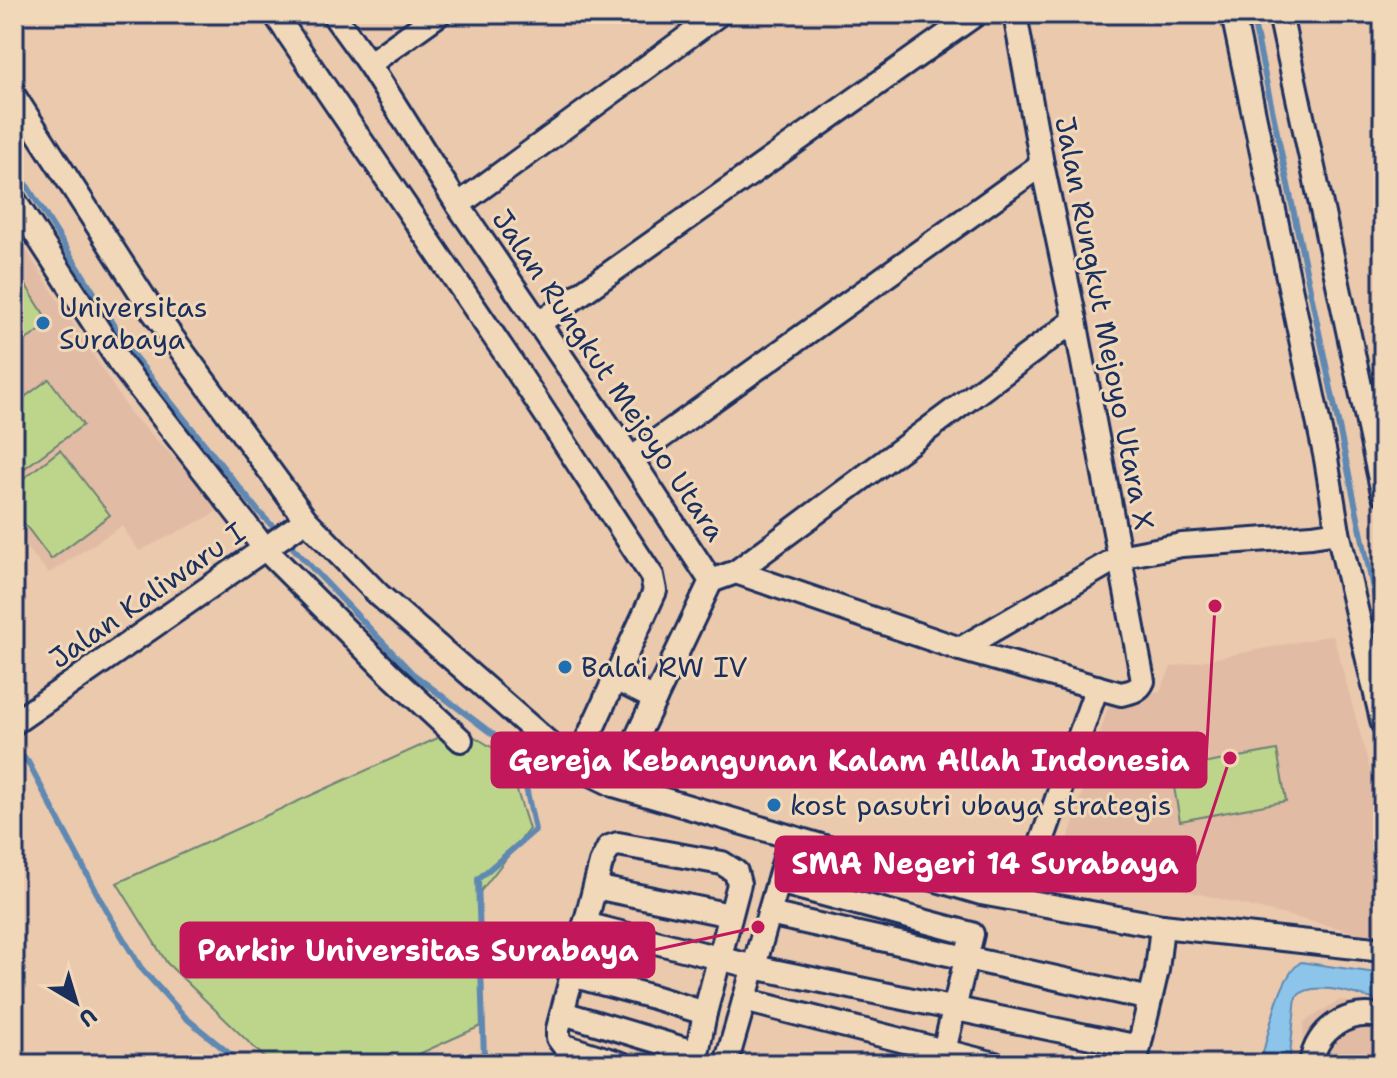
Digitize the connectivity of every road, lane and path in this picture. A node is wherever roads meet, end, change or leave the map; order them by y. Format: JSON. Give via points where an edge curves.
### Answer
{"nodes":[{"id":1,"x":333,"y":14,"type":"edge"},
{"id":2,"x":439,"y":14,"type":"edge"},
{"id":3,"x":719,"y":14,"type":"edge"},
{"id":4,"x":976,"y":14,"type":"edge"},
{"id":5,"x":1015,"y":14,"type":"edge"},
{"id":6,"x":1233,"y":14,"type":"edge"},
{"id":7,"x":1280,"y":14,"type":"edge"},
{"id":8,"x":280,"y":16,"type":"edge"},
{"id":9,"x":369,"y":64,"type":"junction"},
{"id":10,"x":14,"y":96,"type":"edge"},
{"id":11,"x":1042,"y":164,"type":"junction"},
{"id":12,"x":14,"y":200,"type":"edge"},
{"id":13,"x":458,"y":205,"type":"junction"},
{"id":14,"x":1075,"y":320,"type":"junction"},
{"id":15,"x":538,"y":324,"type":"junction"},
{"id":16,"x":1379,"y":457,"type":"edge"},
{"id":17,"x":631,"y":459,"type":"junction"},
{"id":18,"x":1383,"y":493,"type":"edge"},
{"id":19,"x":302,"y":523,"type":"junction"},
{"id":20,"x":1338,"y":532,"type":"junction"},
{"id":21,"x":270,"y":546,"type":"junction"},
{"id":22,"x":1119,"y":557,"type":"junction"},
{"id":23,"x":736,"y":572,"type":"junction"},
{"id":24,"x":711,"y":581,"type":"junction"},
{"id":25,"x":960,"y":649,"type":"junction"},
{"id":26,"x":615,"y":679,"type":"junction"},
{"id":27,"x":1097,"y":687,"type":"junction"},
{"id":28,"x":655,"y":699,"type":"junction"},
{"id":29,"x":14,"y":723,"type":"edge"},
{"id":30,"x":1383,"y":724,"type":"edge"},
{"id":31,"x":461,"y":740,"type":"dead end"},
{"id":32,"x":575,"y":766,"type":"junction"},
{"id":33,"x":614,"y":785,"type":"junction"},
{"id":34,"x":791,"y":837,"type":"junction"},
{"id":35,"x":778,"y":882,"type":"junction"},
{"id":36,"x":595,"y":887,"type":"junction"},
{"id":37,"x":1014,"y":898,"type":"junction"},
{"id":38,"x":769,"y":914,"type":"junction"},
{"id":39,"x":730,"y":915,"type":"junction"},
{"id":40,"x":585,"y":924,"type":"junction"},
{"id":41,"x":1162,"y":926,"type":"junction"},
{"id":42,"x":1383,"y":950,"type":"edge"},
{"id":43,"x":719,"y":958,"type":"junction"},
{"id":44,"x":967,"y":958,"type":"junction"},
{"id":45,"x":754,"y":967,"type":"junction"},
{"id":46,"x":571,"y":975,"type":"junction"},
{"id":47,"x":1150,"y":999,"type":"junction"},
{"id":48,"x":744,"y":1000,"type":"junction"},
{"id":49,"x":955,"y":1009,"type":"junction"},
{"id":50,"x":563,"y":1013,"type":"junction"},
{"id":51,"x":705,"y":1013,"type":"junction"},
{"id":52,"x":1383,"y":1017,"type":"edge"},
{"id":53,"x":944,"y":1051,"type":"junction"},
{"id":54,"x":1137,"y":1056,"type":"edge"},
{"id":55,"x":696,"y":1058,"type":"edge"},
{"id":56,"x":622,"y":1064,"type":"edge"},
{"id":57,"x":726,"y":1064,"type":"edge"},
{"id":58,"x":995,"y":1064,"type":"edge"},
{"id":59,"x":1311,"y":1064,"type":"edge"}],
"edges":[{"from":1,"to":9,"type":"street","name":"Jalan Rungkut Mejoyo Utara"},
{"from":2,"to":9,"type":"street"},
{"from":3,"to":13,"type":"street"},
{"from":4,"to":15,"type":"street"},
{"from":5,"to":11,"type":"street","name":"Jalan Rungkut Mejoyo Utara X"},
{"from":6,"to":20,"type":"street"},
{"from":7,"to":16,"type":"street"},
{"from":8,"to":26,"type":"street","via":[[652,576],[655,591]]},
{"from":9,"to":13,"type":"street","name":"Jalan Rungkut Mejoyo Utara"},
{"from":10,"to":19,"type":"street","via":[[152,310]]},
{"from":11,"to":14,"type":"street","name":"Jalan Rungkut Mejoyo Utara X"},
{"from":11,"to":17,"type":"street"},
{"from":12,"to":21,"type":"street","via":[[120,363]]},
{"from":13,"to":15,"type":"street","name":"Jalan Rungkut Mejoyo Utara"},
{"from":14,"to":22,"type":"street","name":"Jalan Rungkut Mejoyo Utara X"},
{"from":14,"to":23,"type":"street"},
{"from":15,"to":17,"type":"street","name":"Jalan Rungkut Mejoyo Utara"},
{"from":16,"to":18,"type":"street"},
{"from":17,"to":24,"type":"street","name":"Jalan Rungkut Mejoyo Utara"},
{"from":19,"to":21,"type":"street","name":"Jalan Kaliwaru I"},
{"from":19,"to":32,"type":"street"},
{"from":20,"to":22,"type":"street","via":[[1182,545]]},
{"from":20,"to":30,"type":"street"},
{"from":21,"to":29,"type":"street","name":"Jalan Kaliwaru I"},
{"from":21,"to":31,"type":"street","via":[[390,674]]},
{"from":22,"to":25,"type":"street","name":"Jalan Rungkut Mejoyo Utara X"},
{"from":22,"to":27,"type":"street","via":[[1143,681],[1121,694]]},
{"from":23,"to":24,"type":"street"},
{"from":23,"to":25,"type":"street"},
{"from":24,"to":28,"type":"street","name":"Jalan Rungkut Mejoyo Utara"},
{"from":25,"to":27,"type":"street"},
{"from":26,"to":28,"type":"street"},
{"from":26,"to":32,"type":"street"},
{"from":27,"to":37,"type":"street","via":[[1040,846]]},
{"from":28,"to":33,"type":"street","name":"Jalan Rungkut Mejoyo Utara"},
{"from":32,"to":33,"type":"street"},
{"from":33,"to":34,"type":"street"},
{"from":34,"to":35,"type":"street"},
{"from":34,"to":37,"type":"street"},
{"from":35,"to":38,"type":"street"},
{"from":35,"to":44,"type":"street","via":[[972,934]]},
{"from":36,"to":39,"type":"street"},
{"from":36,"to":39,"type":"street","via":[[609,847],[618,844],[722,863],[736,872],[739,884]]},
{"from":36,"to":40,"type":"street"},
{"from":37,"to":41,"type":"street"},
{"from":38,"to":44,"type":"street"},
{"from":38,"to":45,"type":"street"},
{"from":39,"to":43,"type":"street"},
{"from":40,"to":43,"type":"street"},
{"from":40,"to":46,"type":"street"},
{"from":41,"to":42,"type":"street"},
{"from":41,"to":47,"type":"street"},
{"from":43,"to":45,"type":"street"},
{"from":43,"to":51,"type":"street"},
{"from":44,"to":47,"type":"street"},
{"from":44,"to":49,"type":"street"},
{"from":45,"to":48,"type":"street"},
{"from":45,"to":49,"type":"street"},
{"from":46,"to":50,"type":"street"},
{"from":46,"to":51,"type":"street"},
{"from":47,"to":54,"type":"street"},
{"from":48,"to":53,"type":"street"},
{"from":48,"to":57,"type":"street"},
{"from":49,"to":53,"type":"street"},
{"from":49,"to":54,"type":"street"},
{"from":50,"to":55,"type":"street"},
{"from":50,"to":56,"type":"street","via":[[558,1038],[564,1046]]},
{"from":51,"to":55,"type":"street"},
{"from":52,"to":59,"type":"street","via":[[1351,1016],[1325,1030]]},
{"from":53,"to":58,"type":"street"}]}
